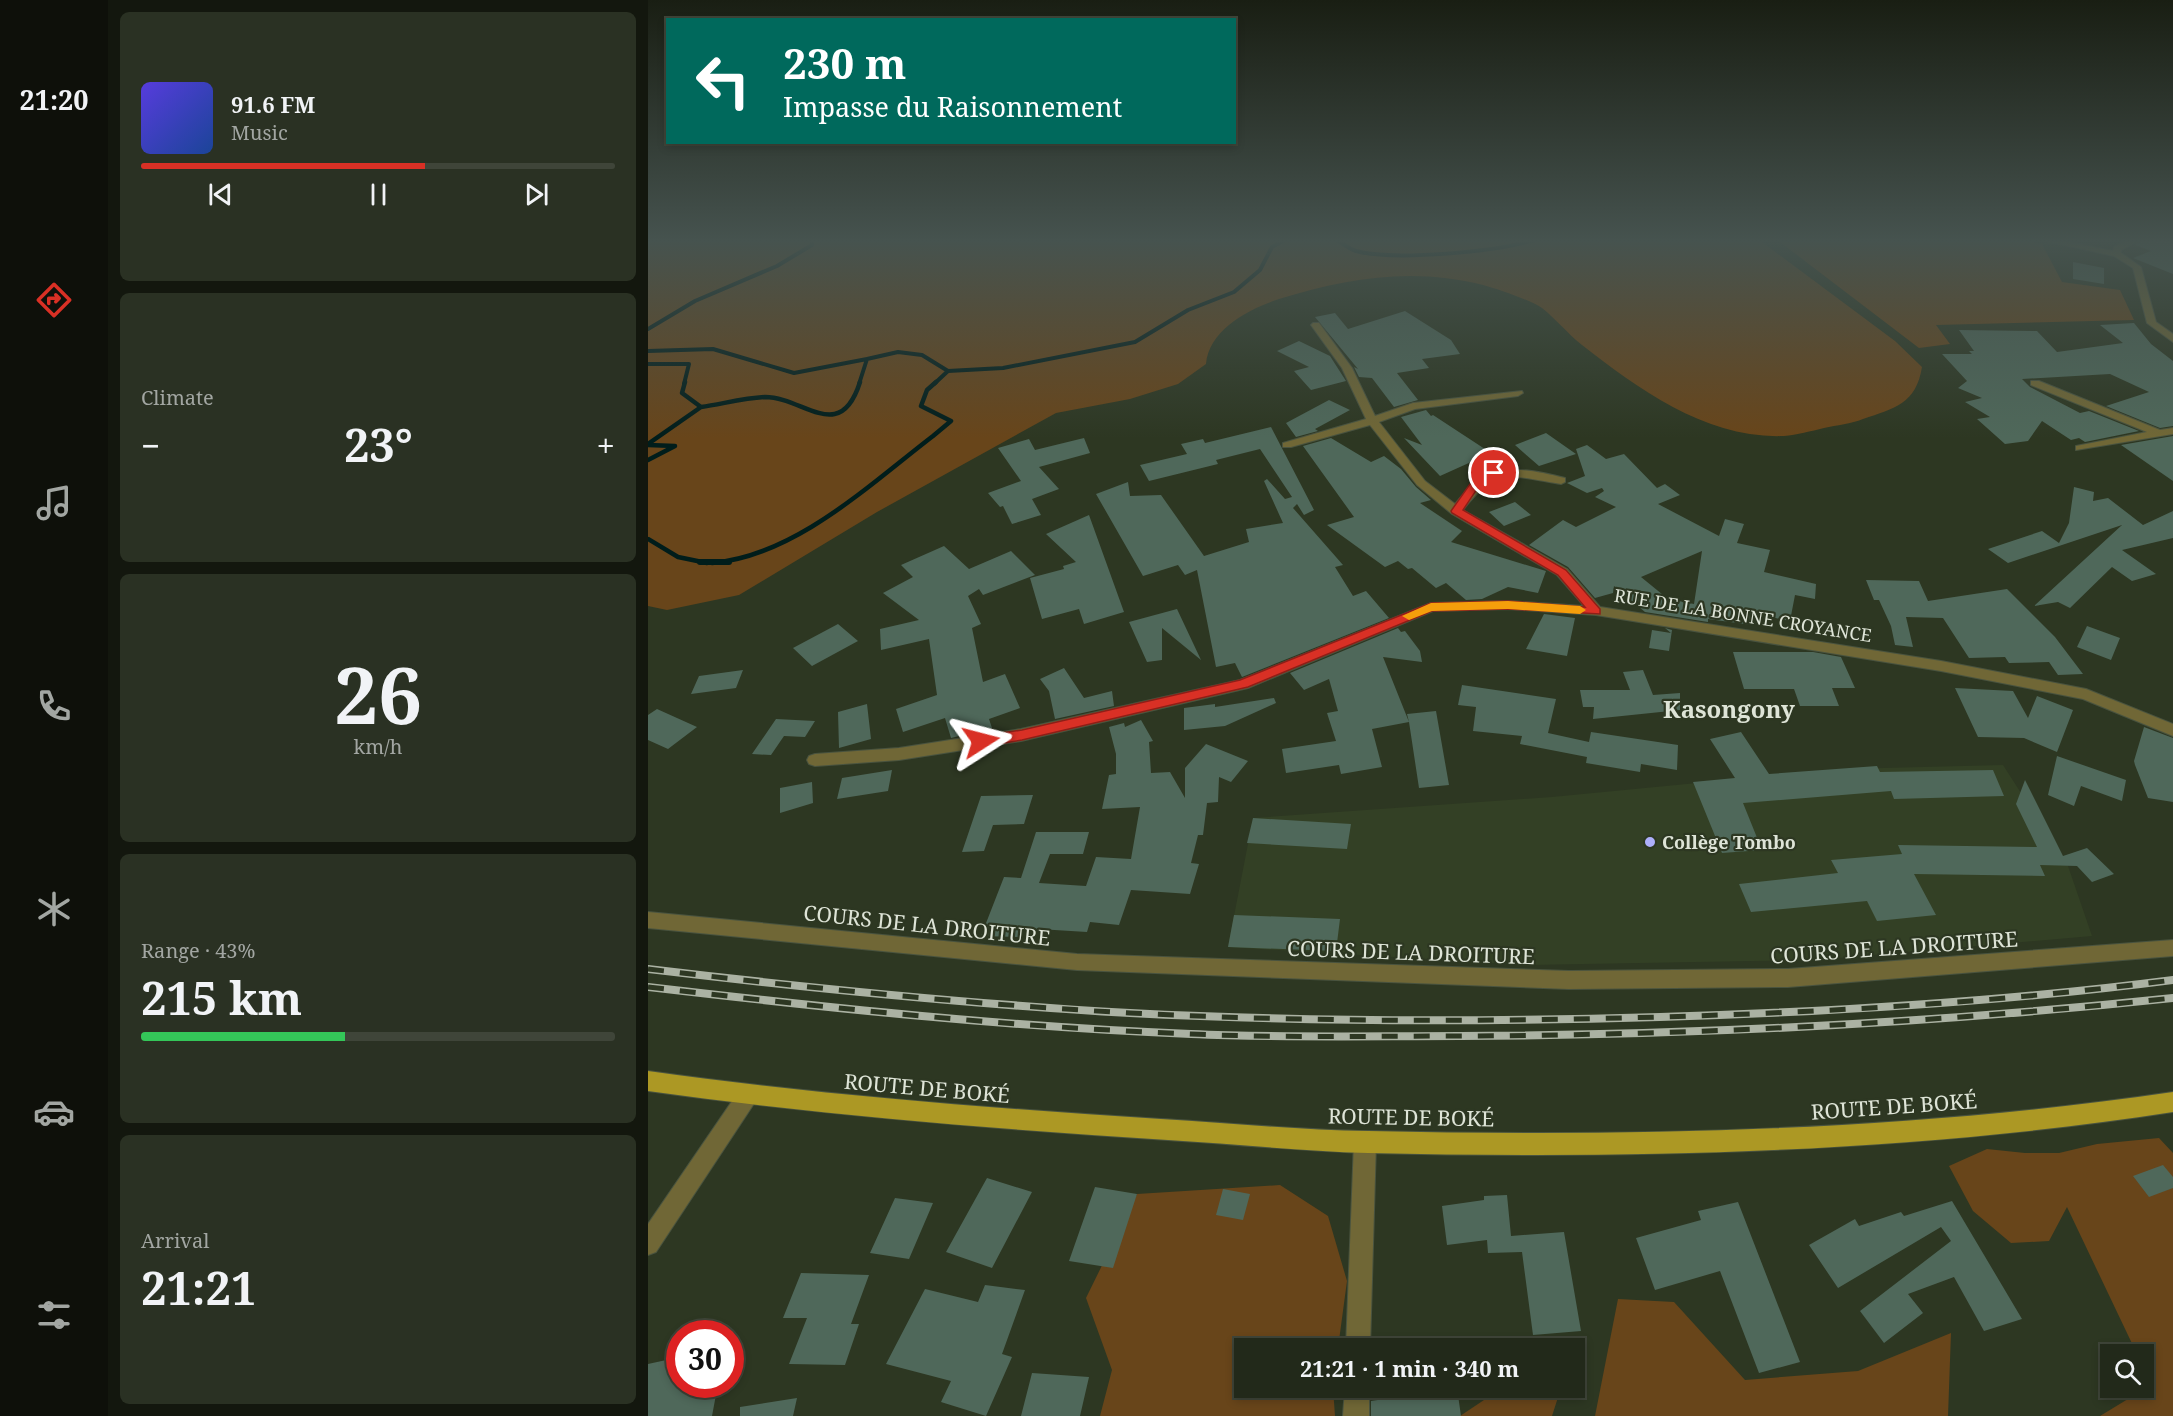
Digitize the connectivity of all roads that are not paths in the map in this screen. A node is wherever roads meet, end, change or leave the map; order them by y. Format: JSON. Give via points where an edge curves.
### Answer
{"nodes":[{"id":1,"x":2147,"y":305,"type":"edge"},
{"id":2,"x":1316,"y":325,"type":"dead end"},
{"id":3,"x":2173,"y":339,"type":"edge"},
{"id":4,"x":2035,"y":383,"type":"dead end"},
{"id":5,"x":1518,"y":393,"type":"dead end"},
{"id":6,"x":1372,"y":421,"type":"junction"},
{"id":7,"x":2173,"y":430,"type":"edge"},
{"id":8,"x":2158,"y":434,"type":"junction"},
{"id":9,"x":1287,"y":445,"type":"dead end"},
{"id":10,"x":2080,"y":448,"type":"dead end"},
{"id":11,"x":1561,"y":480,"type":"dead end"},
{"id":12,"x":1456,"y":511,"type":"junction"},
{"id":13,"x":1596,"y":612,"type":"junction"},
{"id":14,"x":2173,"y":730,"type":"edge"},
{"id":15,"x":816,"y":760,"type":"dead end"},
{"id":16,"x":648,"y":920,"type":"edge"},
{"id":17,"x":2173,"y":948,"type":"edge"},
{"id":18,"x":648,"y":1081,"type":"edge"},
{"id":19,"x":748,"y":1095,"type":"junction"},
{"id":20,"x":2173,"y":1102,"type":"edge"},
{"id":21,"x":1365,"y":1142,"type":"junction"},
{"id":22,"x":648,"y":1244,"type":"edge"},
{"id":23,"x":1358,"y":1338,"type":"edge"},
{"id":24,"x":1357,"y":1398,"type":"edge"},
{"id":25,"x":1356,"y":1416,"type":"edge"}],
"edges":[{"from":1,"to":3,"type":"street","via":[[2152,323]]},
{"from":2,"to":6,"type":"street","via":[[1347,368]]},
{"from":4,"to":8,"type":"street"},
{"from":5,"to":6,"type":"street","via":[[1413,406]]},
{"from":6,"to":9,"type":"street"},
{"from":6,"to":12,"type":"street","via":[[1421,483]]},
{"from":7,"to":8,"type":"street"},
{"from":8,"to":10,"type":"street"},
{"from":11,"to":12,"type":"street","via":[[1494,473],[1473,486]]},
{"from":12,"to":13,"type":"street","via":[[1562,572]]},
{"from":13,"to":14,"type":"street","name":"RUE DE LA BONNE CROYANCE","via":[[1883,656],[2086,694]]},
{"from":13,"to":15,"type":"street","name":"RUE DE LA BONNE CROYANCE","via":[[1508,605],[1431,607],[1243,684],[1022,735],[899,754]]},
{"from":16,"to":17,"type":"street","name":"COURS DE LA DROITURE","via":[[1077,962],[1569,980],[1788,978]]},
{"from":18,"to":19,"type":"main road","name":"ROUTE DE BOKÉ"},
{"from":19,"to":21,"type":"main road","name":"ROUTE DE BOKÉ","via":[[984,1118]]},
{"from":19,"to":22,"type":"street"},
{"from":20,"to":21,"type":"main road","name":"ROUTE DE BOKÉ","via":[[2087,1116],[1831,1136],[1610,1143]]},
{"from":21,"to":23,"type":"street"},
{"from":24,"to":25,"type":"street"}]}
